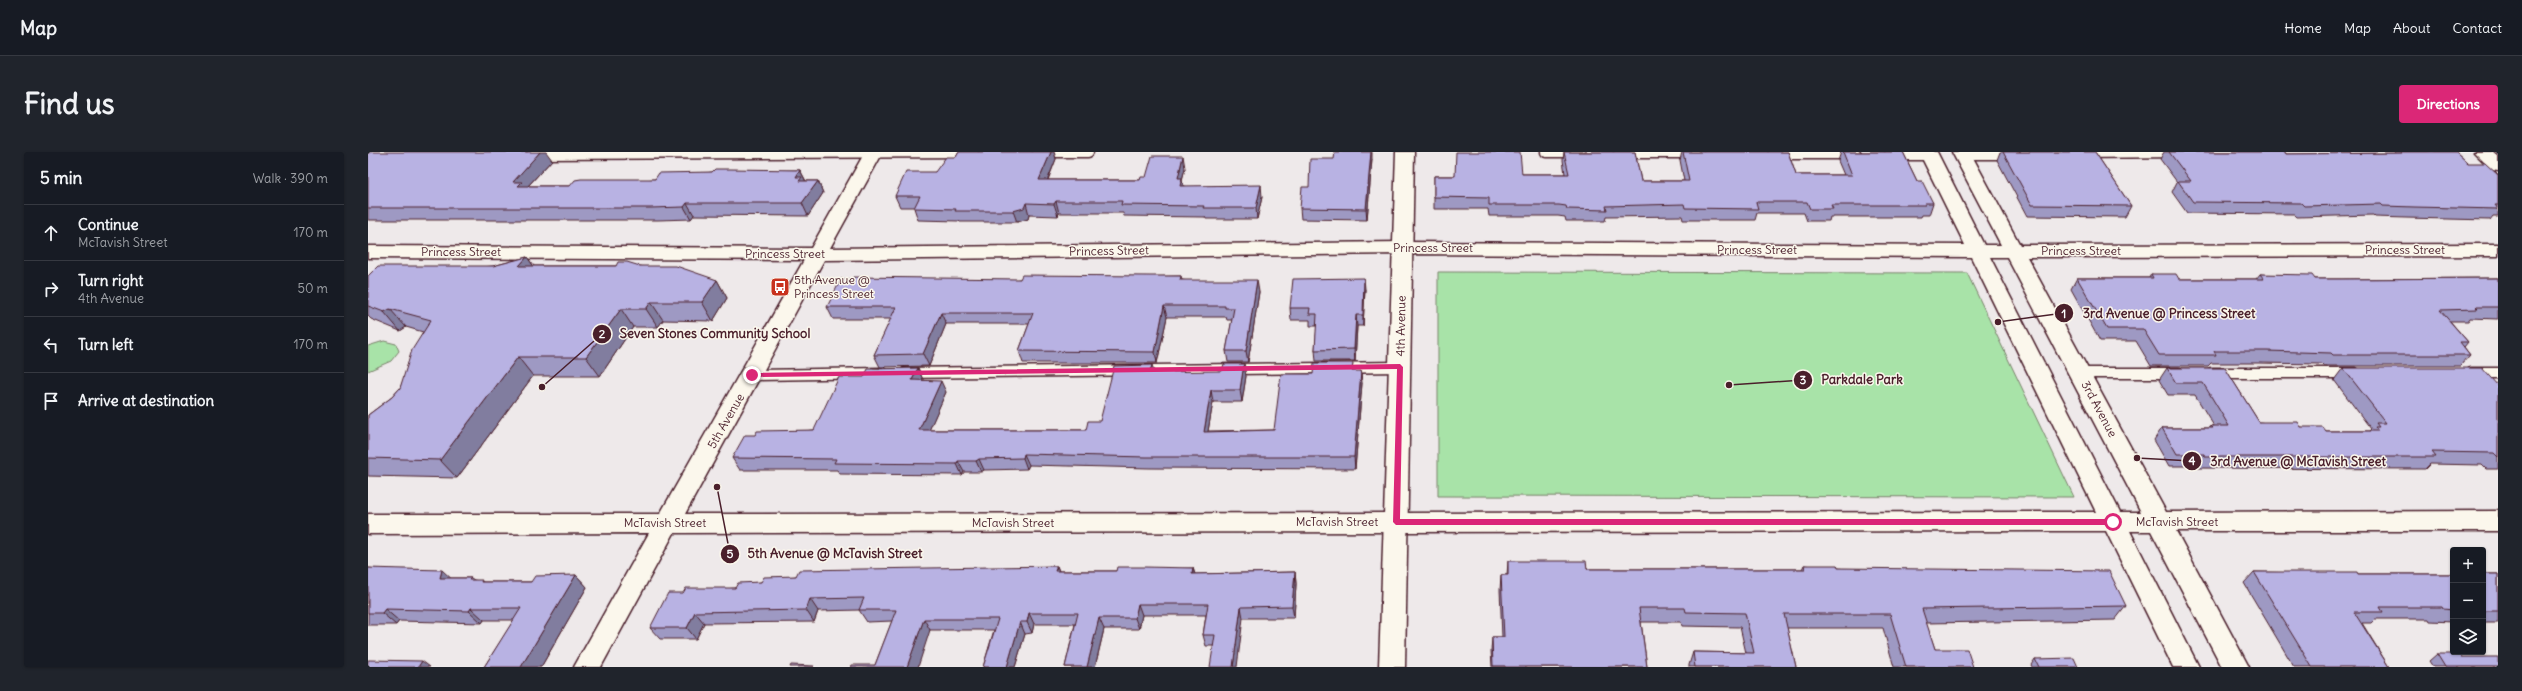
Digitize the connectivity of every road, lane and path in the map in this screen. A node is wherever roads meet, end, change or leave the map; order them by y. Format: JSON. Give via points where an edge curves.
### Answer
{"nodes":[{"id":1,"x":874,"y":152,"type":"edge"},
{"id":2,"x":985,"y":152,"type":"edge"},
{"id":3,"x":1025,"y":152,"type":"edge"},
{"id":4,"x":1088,"y":152,"type":"edge"},
{"id":5,"x":1405,"y":152,"type":"edge"},
{"id":6,"x":1546,"y":152,"type":"edge"},
{"id":7,"x":1586,"y":152,"type":"edge"},
{"id":8,"x":1610,"y":152,"type":"edge"},
{"id":9,"x":2192,"y":152,"type":"edge"},
{"id":10,"x":2483,"y":152,"type":"edge"},
{"id":11,"x":1706,"y":153,"type":"edge"},
{"id":12,"x":1929,"y":153,"type":"edge"},
{"id":13,"x":1962,"y":153,"type":"edge"},
{"id":14,"x":2065,"y":153,"type":"edge"},
{"id":15,"x":518,"y":154,"type":"edge"},
{"id":16,"x":1762,"y":154,"type":"edge"},
{"id":17,"x":1866,"y":154,"type":"edge"},
{"id":18,"x":1882,"y":154,"type":"edge"},
{"id":19,"x":2026,"y":154,"type":"edge"},
{"id":20,"x":2498,"y":166,"type":"edge"},
{"id":21,"x":1403,"y":248,"type":"junction"},
{"id":22,"x":2498,"y":250,"type":"edge"},
{"id":23,"x":1978,"y":251,"type":"junction"},
{"id":24,"x":2014,"y":251,"type":"junction"},
{"id":25,"x":368,"y":252,"type":"edge"},
{"id":26,"x":816,"y":254,"type":"junction"},
{"id":27,"x":1400,"y":367,"type":"junction"},
{"id":28,"x":2079,"y":373,"type":"junction"},
{"id":29,"x":2364,"y":373,"type":"edge"},
{"id":30,"x":2458,"y":373,"type":"edge"},
{"id":31,"x":2498,"y":373,"type":"edge"},
{"id":32,"x":752,"y":375,"type":"junction"},
{"id":33,"x":2498,"y":521,"type":"edge"},
{"id":34,"x":1396,"y":522,"type":"junction"},
{"id":35,"x":2113,"y":522,"type":"junction"},
{"id":36,"x":2159,"y":522,"type":"junction"},
{"id":37,"x":668,"y":523,"type":"junction"},
{"id":38,"x":368,"y":524,"type":"edge"},
{"id":39,"x":587,"y":667,"type":"edge"},
{"id":40,"x":1392,"y":667,"type":"edge"},
{"id":41,"x":2186,"y":667,"type":"edge"},
{"id":42,"x":2236,"y":667,"type":"edge"}],
"edges":[{"from":1,"to":2,"type":"lane"},
{"from":1,"to":15,"type":"lane"},
{"from":1,"to":26,"type":"street","name":"5th Avenue"},
{"from":3,"to":4,"type":"lane"},
{"from":5,"to":21,"type":"street","name":"4th Avenue"},
{"from":6,"to":7,"type":"lane"},
{"from":8,"to":11,"type":"lane"},
{"from":9,"to":14,"type":"lane"},
{"from":10,"to":20,"type":"street"},
{"from":12,"to":18,"type":"lane"},
{"from":12,"to":23,"type":"street"},
{"from":13,"to":19,"type":"lane"},
{"from":13,"to":24,"type":"street","name":"3rd Avenue"},
{"from":16,"to":17,"type":"lane"},
{"from":21,"to":23,"type":"street","name":"Princess Street"},
{"from":21,"to":26,"type":"street","name":"Princess Street"},
{"from":21,"to":27,"type":"street","name":"4th Avenue"},
{"from":22,"to":24,"type":"street","name":"Princess Street"},
{"from":23,"to":24,"type":"street","name":"Princess Street"},
{"from":23,"to":35,"type":"street"},
{"from":24,"to":28,"type":"street","name":"3rd Avenue"},
{"from":25,"to":26,"type":"street","name":"Princess Street"},
{"from":26,"to":32,"type":"street","name":"5th Avenue"},
{"from":27,"to":32,"type":"lane"},
{"from":27,"to":34,"type":"street","name":"4th Avenue"},
{"from":28,"to":29,"type":"lane"},
{"from":28,"to":36,"type":"street","name":"3rd Avenue"},
{"from":30,"to":31,"type":"lane"},
{"from":32,"to":37,"type":"street","name":"5th Avenue"},
{"from":33,"to":36,"type":"street","name":"McTavish Street"},
{"from":34,"to":35,"type":"street","name":"McTavish Street"},
{"from":34,"to":37,"type":"street","name":"McTavish Street"},
{"from":34,"to":40,"type":"street","name":"4th Avenue"},
{"from":35,"to":36,"type":"street","name":"McTavish Street"},
{"from":35,"to":41,"type":"street"},
{"from":36,"to":42,"type":"street","name":"3rd Avenue"},
{"from":37,"to":38,"type":"street","name":"McTavish Street"},
{"from":37,"to":39,"type":"street","name":"5th Avenue"}]}
